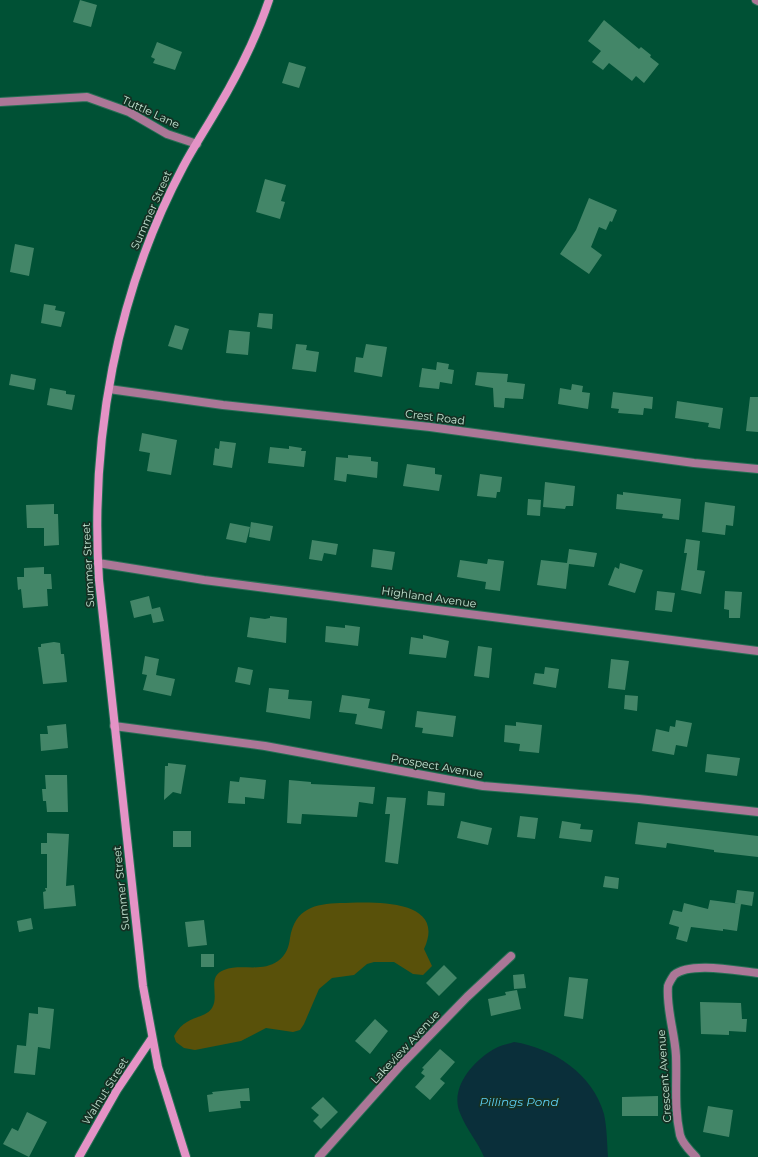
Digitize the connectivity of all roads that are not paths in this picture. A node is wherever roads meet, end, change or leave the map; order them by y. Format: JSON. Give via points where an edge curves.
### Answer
{"nodes":[{"id":1,"x":270,"y":0,"type":"edge"},
{"id":2,"x":0,"y":102,"type":"edge"},
{"id":3,"x":196,"y":144,"type":"junction"},
{"id":4,"x":109,"y":389,"type":"junction"},
{"id":5,"x":758,"y":468,"type":"edge"},
{"id":6,"x":98,"y":563,"type":"junction"},
{"id":7,"x":758,"y":651,"type":"edge"},
{"id":8,"x":114,"y":726,"type":"junction"},
{"id":9,"x":758,"y":812,"type":"edge"},
{"id":10,"x":511,"y":956,"type":"dead end"},
{"id":11,"x":758,"y":973,"type":"edge"},
{"id":12,"x":152,"y":1038,"type":"junction"},
{"id":13,"x":79,"y":1157,"type":"edge"},
{"id":14,"x":186,"y":1157,"type":"edge"},
{"id":15,"x":319,"y":1157,"type":"edge"},
{"id":16,"x":696,"y":1157,"type":"edge"}],
"edges":[{"from":1,"to":3,"type":"main road","name":"Summer Street","via":[[242,62]]},
{"from":2,"to":3,"type":"street","name":"Tuttle Lane","via":[[87,97],[129,112],[167,134]]},
{"from":3,"to":4,"type":"main road","name":"Summer Street","via":[[182,168],[143,255]]},
{"from":4,"to":5,"type":"street","name":"Crest Road","via":[[222,405],[430,427],[694,463]]},
{"from":4,"to":6,"type":"main road","name":"Summer Street","via":[[98,465]]},
{"from":6,"to":7,"type":"street","name":"Highland Avenue","via":[[204,580]]},
{"from":6,"to":8,"type":"main road","name":"Summer Street"},
{"from":8,"to":9,"type":"street","name":"Prospect Avenue","via":[[265,746],[483,786]]},
{"from":8,"to":12,"type":"main road","name":"Summer Street","via":[[140,962]]},
{"from":10,"to":15,"type":"street","name":"Lakeview Avenue","via":[[406,1060]]},
{"from":11,"to":16,"type":"street","name":"Crescent Avenue","via":[[698,968],[683,970],[668,984],[676,1055],[675,1098],[680,1137]]},
{"from":12,"to":13,"type":"main road","name":"Walnut Street","via":[[117,1090]]},
{"from":12,"to":14,"type":"main road","name":"Summer Street","via":[[167,1099]]}]}
